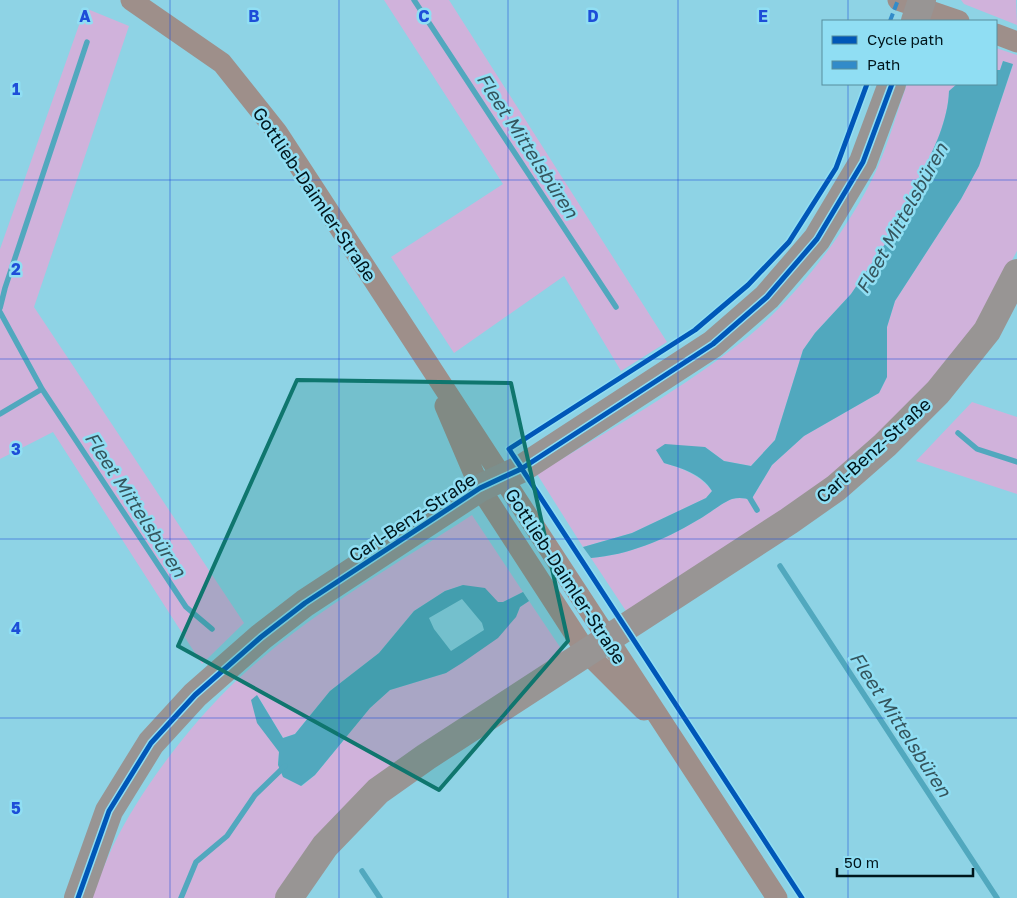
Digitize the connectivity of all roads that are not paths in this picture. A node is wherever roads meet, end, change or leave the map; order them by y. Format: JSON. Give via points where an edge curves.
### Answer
{"nodes":[{"id":1,"x":131,"y":0,"type":"edge"},
{"id":2,"x":914,"y":7,"type":"edge"},
{"id":3,"x":956,"y":20,"type":"edge"},
{"id":4,"x":997,"y":34,"type":"edge"},
{"id":5,"x":1017,"y":42,"type":"edge"},
{"id":6,"x":892,"y":85,"type":"edge"},
{"id":7,"x":1017,"y":273,"type":"edge"},
{"id":8,"x":491,"y":483,"type":"junction"},
{"id":9,"x":597,"y":646,"type":"junction"},
{"id":10,"x":78,"y":898,"type":"edge"},
{"id":11,"x":289,"y":898,"type":"edge"},
{"id":12,"x":777,"y":898,"type":"edge"}],
"edges":[{"from":1,"to":8,"type":"street","name":"Gottlieb-Daimler-Straße","via":[[222,63],[277,132],[431,370]]},
{"from":2,"to":3,"type":"street"},
{"from":4,"to":5,"type":"street"},
{"from":6,"to":8,"type":"street","name":"Carl-Benz-Straße","via":[[864,162],[818,239],[767,296],[713,344],[522,469]]},
{"from":7,"to":9,"type":"street","name":"Carl-Benz-Straße","via":[[987,330],[938,392],[886,444],[836,488],[789,521]]},
{"from":8,"to":9,"type":"street","name":"Gottlieb-Daimler-Straße"},
{"from":8,"to":10,"type":"street","name":"Carl-Benz-Straße","via":[[305,603],[195,695],[151,743],[109,811]]},
{"from":9,"to":11,"type":"street","name":"Carl-Benz-Straße","via":[[378,791],[325,846]]},
{"from":9,"to":12,"type":"street","name":"Gottlieb-Daimler-Straße","via":[[668,732]]}]}
